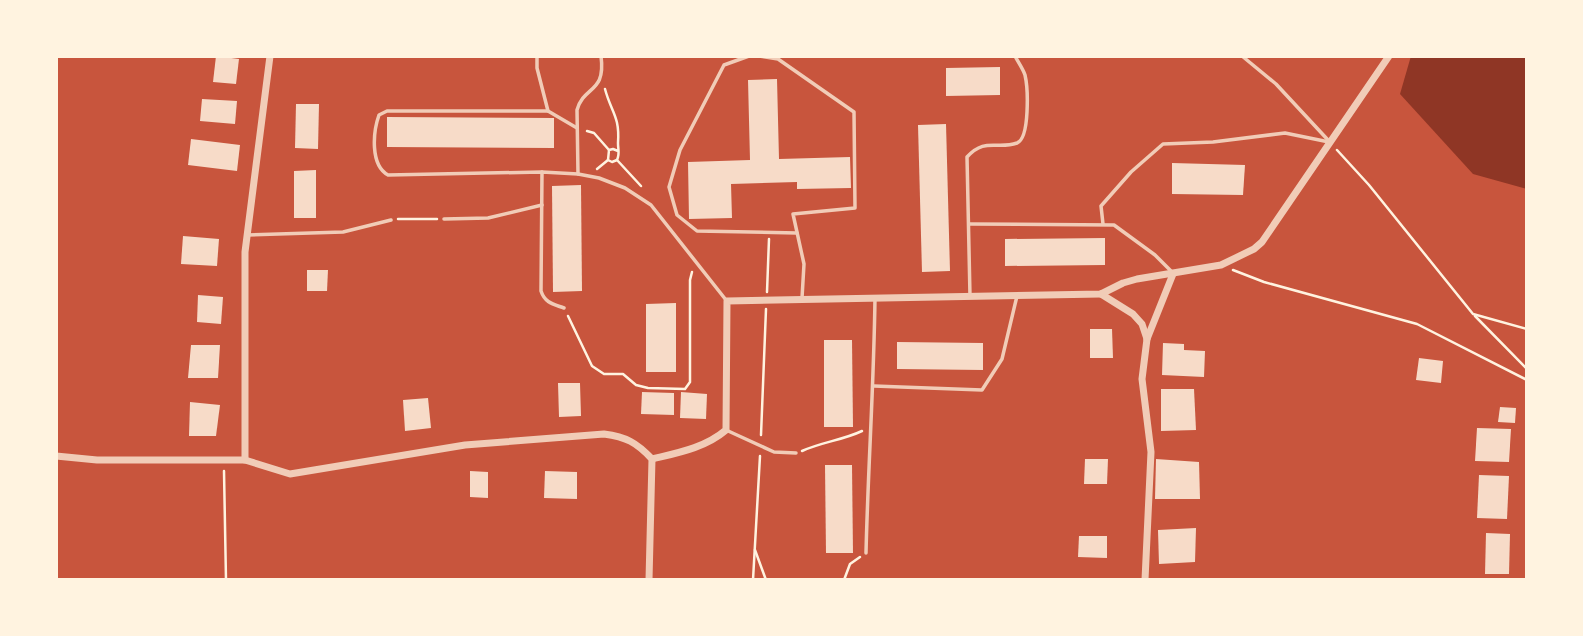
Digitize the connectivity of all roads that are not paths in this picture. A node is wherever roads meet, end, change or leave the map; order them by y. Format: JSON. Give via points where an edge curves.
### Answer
{"nodes":[{"id":1,"x":270,"y":56,"type":"edge"},
{"id":2,"x":537,"y":56,"type":"edge"},
{"id":3,"x":601,"y":56,"type":"edge"},
{"id":4,"x":749,"y":56,"type":"edge"},
{"id":5,"x":759,"y":56,"type":"edge"},
{"id":6,"x":1015,"y":56,"type":"edge"},
{"id":7,"x":1241,"y":56,"type":"edge"},
{"id":8,"x":1390,"y":56,"type":"edge"},
{"id":9,"x":548,"y":111,"type":"junction"},
{"id":10,"x":577,"y":128,"type":"junction"},
{"id":11,"x":1329,"y":142,"type":"junction"},
{"id":12,"x":542,"y":172,"type":"junction"},
{"id":13,"x":578,"y":174,"type":"junction"},
{"id":14,"x":542,"y":205,"type":"junction"},
{"id":15,"x":444,"y":219,"type":"road end"},
{"id":16,"x":391,"y":220,"type":"road end"},
{"id":17,"x":968,"y":223,"type":"junction"},
{"id":18,"x":1102,"y":224,"type":"junction"},
{"id":19,"x":797,"y":233,"type":"junction"},
{"id":20,"x":247,"y":235,"type":"junction"},
{"id":21,"x":1173,"y":274,"type":"junction"},
{"id":22,"x":1101,"y":294,"type":"junction"},
{"id":23,"x":970,"y":296,"type":"junction"},
{"id":24,"x":1017,"y":296,"type":"junction"},
{"id":25,"x":875,"y":297,"type":"junction"},
{"id":26,"x":802,"y":300,"type":"junction"},
{"id":27,"x":727,"y":301,"type":"junction"},
{"id":28,"x":564,"y":308,"type":"road end"},
{"id":29,"x":1147,"y":340,"type":"junction"},
{"id":30,"x":874,"y":386,"type":"junction"},
{"id":31,"x":726,"y":430,"type":"junction"},
{"id":32,"x":796,"y":453,"type":"road end"},
{"id":33,"x":56,"y":456,"type":"edge"},
{"id":34,"x":652,"y":458,"type":"junction"},
{"id":35,"x":244,"y":460,"type":"junction"},
{"id":36,"x":866,"y":554,"type":"road end"},
{"id":37,"x":649,"y":580,"type":"edge"},
{"id":38,"x":1146,"y":580,"type":"edge"}],
"edges":[{"from":1,"to":20,"type":"street"},
{"from":2,"to":9,"type":"lane"},
{"from":3,"to":10,"type":"lane","via":[[602,75],[579,103]]},
{"from":4,"to":19,"type":"lane","via":[[723,65],[680,150],[669,187],[677,215],[697,231]]},
{"from":5,"to":19,"type":"lane","via":[[778,59],[854,111],[855,208],[793,214]]},
{"from":6,"to":17,"type":"lane","via":[[1025,75],[1027,127],[1016,143],[987,144],[974,148],[967,157]]},
{"from":7,"to":11,"type":"lane","via":[[1276,84]]},
{"from":8,"to":11,"type":"street"},
{"from":9,"to":10,"type":"lane"},
{"from":9,"to":12,"type":"lane","via":[[387,111],[376,122],[375,160],[388,175]]},
{"from":10,"to":13,"type":"lane"},
{"from":11,"to":18,"type":"lane","via":[[1285,133],[1163,144],[1101,206]]},
{"from":11,"to":21,"type":"street","via":[[1254,249],[1221,265]]},
{"from":12,"to":13,"type":"lane"},
{"from":12,"to":14,"type":"lane"},
{"from":13,"to":27,"type":"lane","via":[[625,188],[651,205]]},
{"from":14,"to":15,"type":"lane","via":[[488,218]]},
{"from":14,"to":28,"type":"lane","via":[[541,290],[549,303]]},
{"from":16,"to":20,"type":"lane","via":[[343,232]]},
{"from":17,"to":18,"type":"lane"},
{"from":17,"to":23,"type":"lane"},
{"from":18,"to":21,"type":"lane","via":[[1114,225]]},
{"from":19,"to":26,"type":"lane","via":[[804,264]]},
{"from":20,"to":35,"type":"street"},
{"from":21,"to":22,"type":"street","via":[[1124,283]]},
{"from":21,"to":29,"type":"street"},
{"from":22,"to":24,"type":"street"},
{"from":22,"to":29,"type":"street","via":[[1133,314]]},
{"from":23,"to":24,"type":"street"},
{"from":23,"to":25,"type":"street"},
{"from":24,"to":30,"type":"lane","via":[[1002,359],[982,390]]},
{"from":25,"to":26,"type":"street"},
{"from":25,"to":30,"type":"lane"},
{"from":26,"to":27,"type":"street"},
{"from":27,"to":31,"type":"street"},
{"from":29,"to":38,"type":"street","via":[[1142,379],[1151,452]]},
{"from":30,"to":36,"type":"lane"},
{"from":31,"to":32,"type":"lane","via":[[774,452]]},
{"from":31,"to":34,"type":"street","via":[[686,451]]},
{"from":33,"to":35,"type":"street"},
{"from":34,"to":35,"type":"street","via":[[637,443],[604,434],[465,446],[290,474]]},
{"from":34,"to":37,"type":"street"}]}
